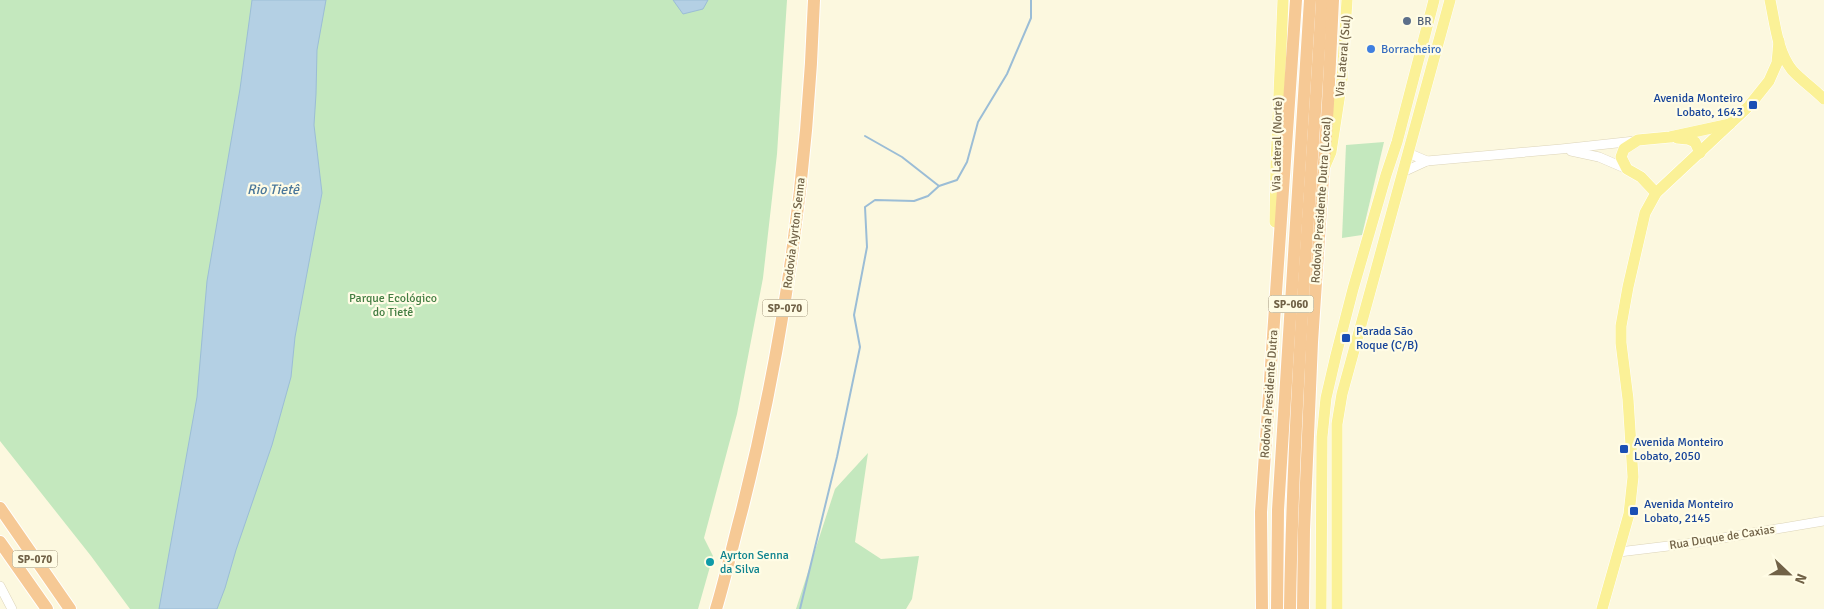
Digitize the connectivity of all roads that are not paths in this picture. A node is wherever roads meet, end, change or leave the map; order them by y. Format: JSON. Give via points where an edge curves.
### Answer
{"nodes":[{"id":1,"x":814,"y":0,"type":"edge"},
{"id":2,"x":1282,"y":0,"type":"edge"},
{"id":3,"x":1296,"y":0,"type":"edge"},
{"id":4,"x":1310,"y":0,"type":"edge"},
{"id":5,"x":1322,"y":0,"type":"edge"},
{"id":6,"x":1333,"y":0,"type":"edge"},
{"id":7,"x":1347,"y":0,"type":"edge"},
{"id":8,"x":1427,"y":0,"type":"edge"},
{"id":9,"x":1434,"y":0,"type":"edge"},
{"id":10,"x":1450,"y":0,"type":"edge"},
{"id":11,"x":1770,"y":0,"type":"edge"},
{"id":12,"x":1778,"y":41,"type":"junction"},
{"id":13,"x":1434,"y":61,"type":"junction"},
{"id":14,"x":1417,"y":62,"type":"junction"},
{"id":15,"x":1790,"y":66,"type":"junction"},
{"id":16,"x":1769,"y":81,"type":"junction"},
{"id":17,"x":1824,"y":99,"type":"edge"},
{"id":18,"x":1730,"y":124,"type":"junction"},
{"id":19,"x":1670,"y":137,"type":"junction"},
{"id":20,"x":1638,"y":140,"type":"junction"},
{"id":21,"x":1561,"y":149,"type":"junction"},
{"id":22,"x":1408,"y":153,"type":"junction"},
{"id":23,"x":1700,"y":153,"type":"junction"},
{"id":24,"x":1427,"y":161,"type":"junction"},
{"id":25,"x":1627,"y":168,"type":"junction"},
{"id":26,"x":1323,"y":170,"type":"junction"},
{"id":27,"x":1386,"y":175,"type":"junction"},
{"id":28,"x":1402,"y":176,"type":"junction"},
{"id":29,"x":1641,"y":177,"type":"junction"},
{"id":30,"x":1670,"y":181,"type":"junction"},
{"id":31,"x":1656,"y":193,"type":"junction"},
{"id":32,"x":1275,"y":289,"type":"junction"},
{"id":33,"x":0,"y":508,"type":"edge"},
{"id":34,"x":1824,"y":521,"type":"edge"},
{"id":35,"x":0,"y":542,"type":"edge"},
{"id":36,"x":1619,"y":552,"type":"junction"},
{"id":37,"x":0,"y":586,"type":"edge"},
{"id":38,"x":12,"y":609,"type":"edge"},
{"id":39,"x":47,"y":609,"type":"edge"},
{"id":40,"x":70,"y":609,"type":"edge"},
{"id":41,"x":716,"y":609,"type":"edge"},
{"id":42,"x":1262,"y":609,"type":"edge"},
{"id":43,"x":1277,"y":609,"type":"edge"},
{"id":44,"x":1290,"y":609,"type":"edge"},
{"id":45,"x":1303,"y":609,"type":"edge"},
{"id":46,"x":1321,"y":609,"type":"edge"},
{"id":47,"x":1336,"y":609,"type":"edge"},
{"id":48,"x":1602,"y":609,"type":"edge"}],
"edges":[{"from":1,"to":41,"type":"highway","name":"Rodovia Ayrton Senna","number":"SP-070","via":[[804,155],[789,280],[760,437]]},
{"from":2,"to":32,"type":"main road","name":"Via Lateral (Norte)"},
{"from":3,"to":32,"type":"highway","name":"Rodovia Presidente Dutra","number":"SP-060"},
{"from":4,"to":43,"type":"highway","name":"Rodovia Presidente Dutra","number":"SP-060","via":[[1278,510]]},
{"from":5,"to":44,"type":"highway","number":"SP-060","via":[[1294,440]]},
{"from":6,"to":26,"type":"highway","name":"Rodovia Presidente Dutra (Local)","number":"SP-060"},
{"from":7,"to":26,"type":"main road","name":"Via Lateral (Sul)","via":[[1342,80],[1331,152]]},
{"from":8,"to":14,"type":"main road","via":[[1414,45]]},
{"from":9,"to":14,"type":"main road"},
{"from":10,"to":13,"type":"main road"},
{"from":11,"to":12,"type":"main road"},
{"from":12,"to":15,"type":"main road"},
{"from":12,"to":16,"type":"main road","via":[[1777,62]]},
{"from":13,"to":14,"type":"main road","via":[[1427,65]]},
{"from":13,"to":22,"type":"main road"},
{"from":14,"to":27,"type":"main road"},
{"from":15,"to":16,"type":"main road"},
{"from":15,"to":17,"type":"main road"},
{"from":16,"to":18,"type":"main road"},
{"from":18,"to":19,"type":"main road"},
{"from":18,"to":23,"type":"main road"},
{"from":19,"to":20,"type":"main road"},
{"from":19,"to":23,"type":"main road","via":[[1691,140],[1697,144]]},
{"from":20,"to":21,"type":"street"},
{"from":20,"to":25,"type":"main road","via":[[1622,153]]},
{"from":21,"to":24,"type":"street"},
{"from":21,"to":25,"type":"street","via":[[1599,157]]},
{"from":22,"to":24,"type":"street"},
{"from":22,"to":28,"type":"main road"},
{"from":23,"to":30,"type":"main road"},
{"from":24,"to":28,"type":"street"},
{"from":25,"to":29,"type":"main road"},
{"from":26,"to":45,"type":"highway","name":"Rodovia Presidente Dutra (Local)","number":"SP-060","via":[[1311,352]]},
{"from":27,"to":28,"type":"main road","via":[[1394,171]]},
{"from":27,"to":46,"type":"main road","via":[[1326,398],[1322,437]]},
{"from":28,"to":47,"type":"main road","via":[[1342,394],[1337,424]]},
{"from":29,"to":30,"type":"main road"},
{"from":29,"to":31,"type":"main road"},
{"from":30,"to":31,"type":"main road"},
{"from":31,"to":36,"type":"main road","via":[[1645,213],[1621,326],[1633,477],[1629,514]]},
{"from":32,"to":42,"type":"highway","name":"Rodovia Presidente Dutra","number":"SP-060","via":[[1262,512]]},
{"from":33,"to":40,"type":"highway","number":"SP-070"},
{"from":34,"to":36,"type":"street","name":"Rua Duque de Caxias"},
{"from":35,"to":39,"type":"highway","number":"SP-070"},
{"from":36,"to":48,"type":"main road"},
{"from":37,"to":38,"type":"street"}]}
